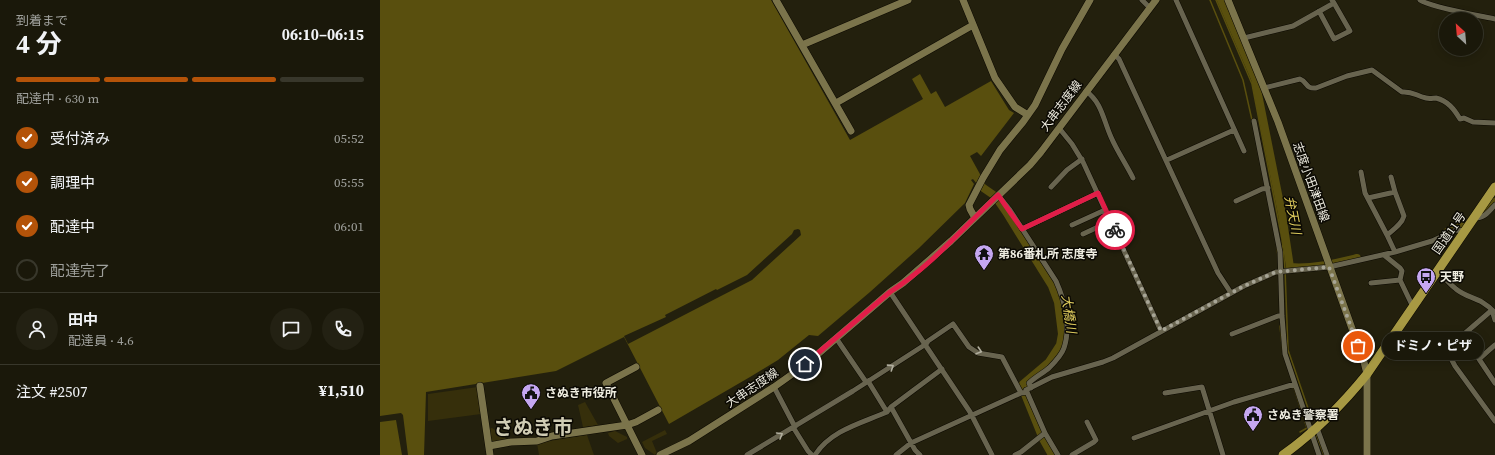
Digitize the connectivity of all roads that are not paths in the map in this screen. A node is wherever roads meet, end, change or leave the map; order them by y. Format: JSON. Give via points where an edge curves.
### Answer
{"nodes":[{"id":1,"x":776,"y":0,"type":"edge"},
{"id":2,"x":908,"y":0,"type":"edge"},
{"id":3,"x":963,"y":0,"type":"edge"},
{"id":4,"x":1090,"y":0,"type":"edge"},
{"id":5,"x":1142,"y":0,"type":"edge"},
{"id":6,"x":1156,"y":0,"type":"edge"},
{"id":7,"x":1176,"y":0,"type":"edge"},
{"id":8,"x":1228,"y":0,"type":"edge"},
{"id":9,"x":1420,"y":0,"type":"edge"},
{"id":10,"x":1333,"y":2,"type":"edge"},
{"id":11,"x":1150,"y":8,"type":"junction"},
{"id":12,"x":1319,"y":11,"type":"junction"},
{"id":13,"x":1495,"y":19,"type":"edge"},
{"id":14,"x":973,"y":25,"type":"junction"},
{"id":15,"x":1244,"y":38,"type":"junction"},
{"id":16,"x":802,"y":45,"type":"junction"},
{"id":17,"x":1114,"y":54,"type":"junction"},
{"id":18,"x":1264,"y":88,"type":"junction"},
{"id":19,"x":1086,"y":91,"type":"junction"},
{"id":20,"x":836,"y":103,"type":"junction"},
{"id":21,"x":1028,"y":115,"type":"junction"},
{"id":22,"x":1254,"y":121,"type":"dead end"},
{"id":23,"x":1495,"y":123,"type":"edge"},
{"id":24,"x":1059,"y":128,"type":"junction"},
{"id":25,"x":1234,"y":130,"type":"junction"},
{"id":26,"x":851,"y":131,"type":"dead end"},
{"id":27,"x":1244,"y":151,"type":"dead end"},
{"id":28,"x":1082,"y":159,"type":"junction"},
{"id":29,"x":1166,"y":160,"type":"junction"},
{"id":30,"x":1361,"y":172,"type":"dead end"},
{"id":31,"x":1391,"y":177,"type":"dead end"},
{"id":32,"x":1133,"y":178,"type":"dead end"},
{"id":33,"x":1050,"y":187,"type":"dead end"},
{"id":34,"x":1495,"y":187,"type":"edge"},
{"id":35,"x":1268,"y":188,"type":"junction"},
{"id":36,"x":1396,"y":192,"type":"junction"},
{"id":37,"x":1098,"y":193,"type":"junction"},
{"id":38,"x":996,"y":196,"type":"junction"},
{"id":39,"x":1368,"y":198,"type":"junction"},
{"id":40,"x":1236,"y":201,"type":"dead end"},
{"id":41,"x":1495,"y":205,"type":"edge"},
{"id":42,"x":1105,"y":210,"type":"junction"},
{"id":43,"x":975,"y":218,"type":"junction"},
{"id":44,"x":1475,"y":218,"type":"junction"},
{"id":45,"x":1111,"y":222,"type":"junction"},
{"id":46,"x":1072,"y":225,"type":"dead end"},
{"id":47,"x":1022,"y":229,"type":"junction"},
{"id":48,"x":1466,"y":231,"type":"junction"},
{"id":49,"x":1083,"y":234,"type":"dead end"},
{"id":50,"x":1387,"y":235,"type":"junction"},
{"id":51,"x":1395,"y":252,"type":"junction"},
{"id":52,"x":1384,"y":255,"type":"junction"},
{"id":53,"x":1329,"y":267,"type":"junction"},
{"id":54,"x":1281,"y":271,"type":"junction"},
{"id":55,"x":1437,"y":272,"type":"junction"},
{"id":56,"x":1400,"y":280,"type":"junction"},
{"id":57,"x":1371,"y":284,"type":"dead end"},
{"id":58,"x":890,"y":292,"type":"junction"},
{"id":59,"x":1230,"y":293,"type":"junction"},
{"id":60,"x":1413,"y":306,"type":"junction"},
{"id":61,"x":1494,"y":311,"type":"edge"},
{"id":62,"x":1282,"y":316,"type":"junction"},
{"id":63,"x":1495,"y":320,"type":"edge"},
{"id":64,"x":1161,"y":331,"type":"junction"},
{"id":65,"x":1232,"y":334,"type":"dead end"},
{"id":66,"x":1463,"y":335,"type":"junction"},
{"id":67,"x":836,"y":338,"type":"junction"},
{"id":68,"x":926,"y":344,"type":"junction"},
{"id":69,"x":1495,"y":345,"type":"edge"},
{"id":70,"x":1479,"y":359,"type":"junction"},
{"id":71,"x":636,"y":367,"type":"dead end"},
{"id":72,"x":942,"y":369,"type":"junction"},
{"id":73,"x":1367,"y":374,"type":"junction"},
{"id":74,"x":867,"y":382,"type":"junction"},
{"id":75,"x":1495,"y":383,"type":"edge"},
{"id":76,"x":1295,"y":384,"type":"junction"},
{"id":77,"x":480,"y":386,"type":"dead end"},
{"id":78,"x":774,"y":387,"type":"junction"},
{"id":79,"x":1029,"y":390,"type":"junction"},
{"id":80,"x":1021,"y":393,"type":"junction"},
{"id":81,"x":1165,"y":393,"type":"dead end"},
{"id":82,"x":889,"y":409,"type":"junction"},
{"id":83,"x":658,"y":410,"type":"dead end"},
{"id":84,"x":1209,"y":411,"type":"junction"},
{"id":85,"x":971,"y":415,"type":"junction"},
{"id":86,"x":1495,"y":421,"type":"edge"},
{"id":87,"x":1087,"y":422,"type":"dead end"},
{"id":88,"x":627,"y":425,"type":"junction"},
{"id":89,"x":794,"y":427,"type":"junction"},
{"id":90,"x":1314,"y":430,"type":"junction"},
{"id":91,"x":1045,"y":434,"type":"junction"},
{"id":92,"x":1134,"y":438,"type":"dead end"},
{"id":93,"x":911,"y":443,"type":"junction"},
{"id":94,"x":489,"y":446,"type":"junction"},
{"id":95,"x":663,"y":454,"type":"edge"},
{"id":96,"x":490,"y":455,"type":"edge"},
{"id":97,"x":642,"y":455,"type":"edge"},
{"id":98,"x":747,"y":455,"type":"edge"},
{"id":99,"x":812,"y":455,"type":"edge"},
{"id":100,"x":815,"y":455,"type":"edge"},
{"id":101,"x":896,"y":455,"type":"edge"},
{"id":102,"x":920,"y":455,"type":"edge"},
{"id":103,"x":992,"y":455,"type":"edge"},
{"id":104,"x":1015,"y":455,"type":"edge"},
{"id":105,"x":1058,"y":455,"type":"edge"},
{"id":106,"x":1072,"y":455,"type":"edge"},
{"id":107,"x":1223,"y":455,"type":"edge"},
{"id":108,"x":1283,"y":455,"type":"edge"},
{"id":109,"x":1319,"y":455,"type":"edge"},
{"id":110,"x":1327,"y":455,"type":"edge"},
{"id":111,"x":1367,"y":455,"type":"edge"}],
"edges":[{"from":1,"to":16,"type":"main road"},
{"from":2,"to":16,"type":"main road"},
{"from":3,"to":14,"type":"main road"},
{"from":4,"to":21,"type":"main road","name":"大串志度線"},
{"from":5,"to":11,"type":"street"},
{"from":6,"to":11,"type":"main road","name":"大串志度線"},
{"from":7,"to":25,"type":"street"},
{"from":8,"to":15,"type":"main road","name":"志度小田津田線"},
{"from":9,"to":13,"type":"street","via":[[1437,7]]},
{"from":10,"to":12,"type":"street"},
{"from":10,"to":12,"type":"street","via":[[1350,31],[1334,39]]},
{"from":11,"to":17,"type":"main road","name":"大串志度線"},
{"from":12,"to":15,"type":"street","via":[[1293,26]]},
{"from":14,"to":20,"type":"main road"},
{"from":14,"to":21,"type":"main road","via":[[995,78],[1015,107]]},
{"from":15,"to":18,"type":"main road","name":"志度小田津田線"},
{"from":16,"to":20,"type":"main road"},
{"from":17,"to":19,"type":"main road","name":"大串志度線"},
{"from":17,"to":29,"type":"street","via":[[1119,59]]},
{"from":18,"to":23,"type":"street","via":[[1300,79],[1304,80],[1307,86],[1316,88],[1372,70],[1402,92],[1410,91],[1444,101],[1452,106],[1460,118],[1473,122]]},
{"from":18,"to":53,"type":"main road","name":"志度小田津田線"},
{"from":19,"to":24,"type":"main road","name":"大串志度線"},
{"from":19,"to":32,"type":"street","via":[[1099,104],[1112,138]]},
{"from":20,"to":26,"type":"main road"},
{"from":21,"to":43,"type":"main road","name":"大串志度線","via":[[1000,150],[978,187],[969,205]]},
{"from":22,"to":35,"type":"street"},
{"from":24,"to":28,"type":"street"},
{"from":24,"to":38,"type":"main road","name":"大串志度線","via":[[1030,165]]},
{"from":25,"to":27,"type":"street"},
{"from":25,"to":29,"type":"street"},
{"from":28,"to":33,"type":"street"},
{"from":28,"to":37,"type":"street"},
{"from":29,"to":59,"type":"street","via":[[1218,273]]},
{"from":30,"to":39,"type":"street"},
{"from":31,"to":36,"type":"street"},
{"from":34,"to":44,"type":"highway","name":"国道11号"},
{"from":35,"to":40,"type":"street"},
{"from":35,"to":54,"type":"street"},
{"from":36,"to":39,"type":"street"},
{"from":36,"to":50,"type":"street","via":[[1404,218]]},
{"from":37,"to":42,"type":"street"},
{"from":37,"to":47,"type":"street"},
{"from":38,"to":43,"type":"main road","name":"大串志度線"},
{"from":38,"to":47,"type":"street"},
{"from":39,"to":50,"type":"street"},
{"from":41,"to":44,"type":"street","via":[[1482,218]]},
{"from":42,"to":45,"type":"street"},
{"from":42,"to":46,"type":"street"},
{"from":43,"to":58,"type":"main road","name":"大串志度線"},
{"from":44,"to":48,"type":"highway","name":"国道11号"},
{"from":45,"to":49,"type":"street"},
{"from":45,"to":64,"type":"street"},
{"from":47,"to":79,"type":"street","via":[[1062,293],[1067,325],[1064,349],[1049,367],[1029,383]]},
{"from":48,"to":51,"type":"street","via":[[1456,230],[1432,241]]},
{"from":48,"to":55,"type":"highway","name":"国道11号"},
{"from":50,"to":51,"type":"street"},
{"from":51,"to":52,"type":"street"},
{"from":52,"to":53,"type":"street"},
{"from":52,"to":56,"type":"street","via":[[1402,271]]},
{"from":53,"to":54,"type":"street"},
{"from":53,"to":73,"type":"main road","name":"志度小田津田線"},
{"from":54,"to":59,"type":"street"},
{"from":54,"to":62,"type":"street"},
{"from":55,"to":60,"type":"highway","name":"国道11号"},
{"from":55,"to":61,"type":"street","via":[[1456,290],[1481,301]]},
{"from":56,"to":57,"type":"street"},
{"from":56,"to":60,"type":"street"},
{"from":58,"to":67,"type":"main road","name":"大串志度線"},
{"from":58,"to":68,"type":"street"},
{"from":59,"to":64,"type":"street"},
{"from":60,"to":73,"type":"highway","name":"国道11号"},
{"from":61,"to":63,"type":"street"},
{"from":61,"to":66,"type":"street"},
{"from":62,"to":65,"type":"street"},
{"from":62,"to":76,"type":"street","via":[[1285,354]]},
{"from":64,"to":79,"type":"street","via":[[1103,362],[1052,377]]},
{"from":66,"to":70,"type":"street"},
{"from":66,"to":86,"type":"street","via":[[1446,349],[1455,366]]},
{"from":67,"to":74,"type":"street"},
{"from":67,"to":78,"type":"main road","name":"大串志度線"},
{"from":68,"to":72,"type":"street"},
{"from":74,"to":68,"type":"street","one_way":true},
{"from":68,"to":80,"type":"street","one_way":true,"via":[[928,340],[953,324],[969,347],[978,353],[1002,357]]},
{"from":69,"to":70,"type":"street"},
{"from":70,"to":75,"type":"street"},
{"from":71,"to":88,"type":"main road","via":[[606,383]]},
{"from":72,"to":82,"type":"street"},
{"from":72,"to":85,"type":"street"},
{"from":73,"to":90,"type":"highway","name":"国道11号"},
{"from":73,"to":111,"type":"main road","name":"志度小田津田線"},
{"from":74,"to":82,"type":"street"},
{"from":74,"to":89,"type":"street"},
{"from":76,"to":84,"type":"street"},
{"from":76,"to":90,"type":"street"},
{"from":77,"to":94,"type":"main road"},
{"from":78,"to":89,"type":"street"},
{"from":78,"to":95,"type":"main road","name":"大串志度線"},
{"from":79,"to":80,"type":"street"},
{"from":79,"to":91,"type":"street"},
{"from":80,"to":85,"type":"street"},
{"from":81,"to":84,"type":"street","via":[[1202,387]]},
{"from":82,"to":93,"type":"street"},
{"from":82,"to":100,"type":"street","via":[[832,437]]},
{"from":83,"to":88,"type":"main road"},
{"from":84,"to":92,"type":"street"},
{"from":84,"to":107,"type":"street"},
{"from":85,"to":93,"type":"street"},
{"from":85,"to":103,"type":"street"},
{"from":87,"to":106,"type":"street","via":[[1096,440]]},
{"from":88,"to":94,"type":"main road","via":[[552,436],[537,441]]},
{"from":88,"to":97,"type":"main road"},
{"from":98,"to":89,"type":"street","one_way":true},
{"from":89,"to":99,"type":"street"},
{"from":90,"to":108,"type":"highway","name":"国道11号"},
{"from":90,"to":109,"type":"street"},
{"from":90,"to":110,"type":"street"},
{"from":91,"to":104,"type":"street"},
{"from":91,"to":105,"type":"street"},
{"from":93,"to":101,"type":"street"},
{"from":93,"to":102,"type":"street"},
{"from":94,"to":96,"type":"main road"}]}
